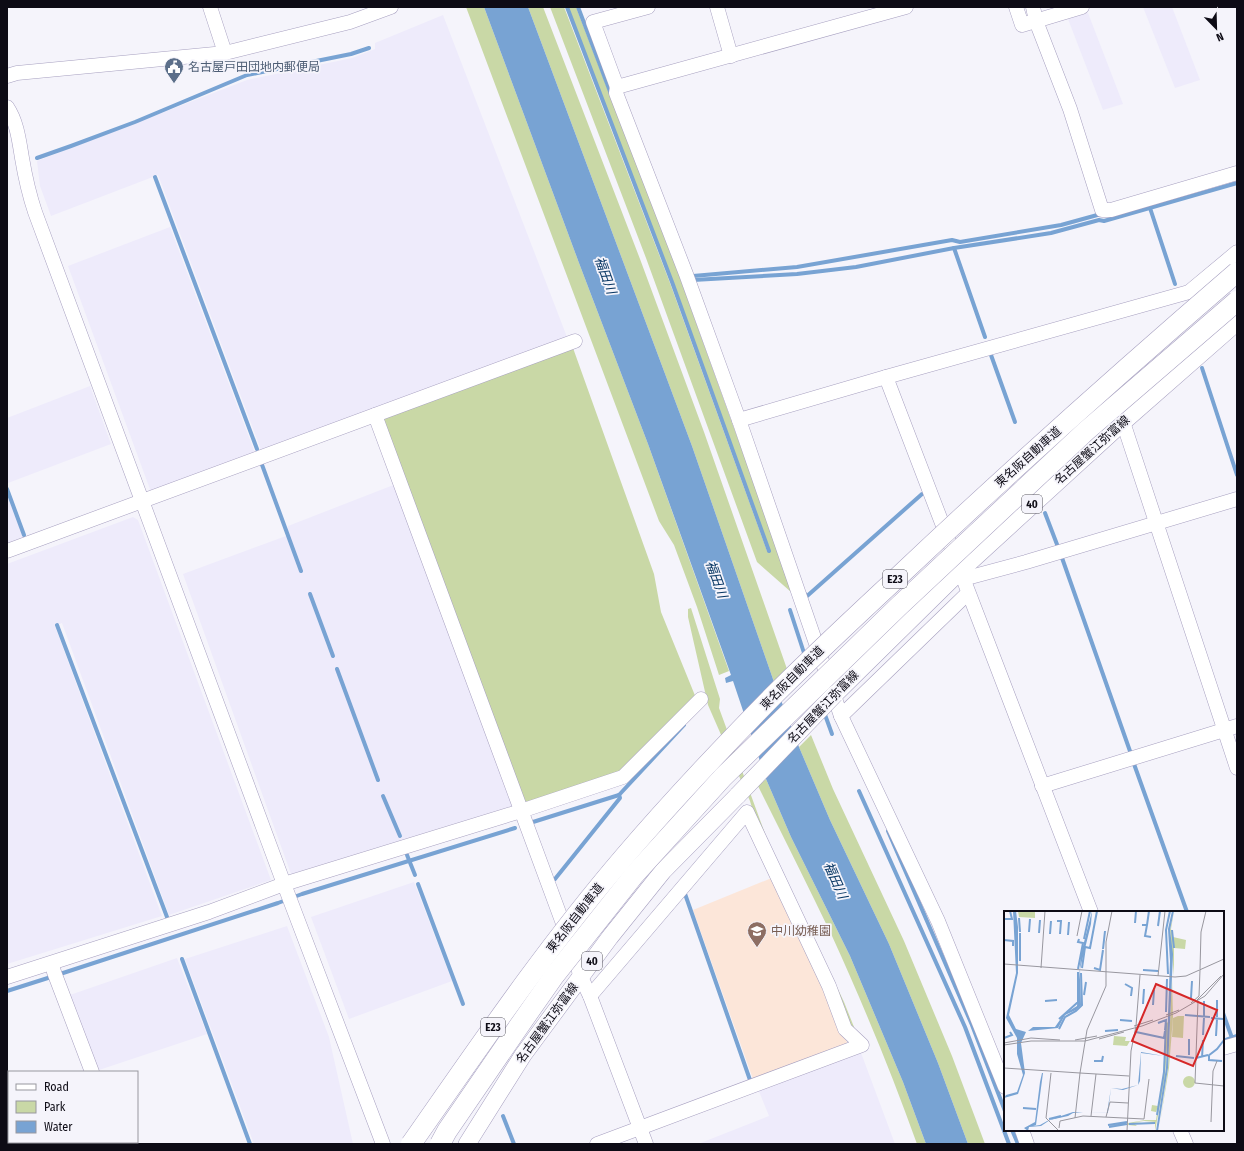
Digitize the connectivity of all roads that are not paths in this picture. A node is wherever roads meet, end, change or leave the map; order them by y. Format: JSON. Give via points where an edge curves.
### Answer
{"nodes":[{"id":1,"x":210,"y":7,"type":"edge"},
{"id":2,"x":391,"y":7,"type":"edge"},
{"id":3,"x":648,"y":7,"type":"edge"},
{"id":4,"x":717,"y":7,"type":"edge"},
{"id":5,"x":906,"y":7,"type":"edge"},
{"id":6,"x":1016,"y":7,"type":"edge"},
{"id":7,"x":1033,"y":7,"type":"edge"},
{"id":8,"x":1081,"y":7,"type":"edge"},
{"id":9,"x":1036,"y":21,"type":"junction"},
{"id":10,"x":225,"y":52,"type":"junction"},
{"id":11,"x":731,"y":56,"type":"junction"},
{"id":12,"x":7,"y":76,"type":"edge"},
{"id":13,"x":617,"y":87,"type":"junction"},
{"id":14,"x":7,"y":107,"type":"edge"},
{"id":15,"x":1237,"y":173,"type":"edge"},
{"id":16,"x":1237,"y":252,"type":"edge"},
{"id":17,"x":1237,"y":272,"type":"edge"},
{"id":18,"x":1237,"y":301,"type":"edge"},
{"id":19,"x":1237,"y":322,"type":"edge"},
{"id":20,"x":575,"y":341,"type":"dead end"},
{"id":21,"x":886,"y":377,"type":"junction"},
{"id":22,"x":375,"y":415,"type":"junction"},
{"id":23,"x":739,"y":420,"type":"junction"},
{"id":24,"x":1123,"y":422,"type":"junction"},
{"id":25,"x":1237,"y":499,"type":"edge"},
{"id":26,"x":142,"y":500,"type":"junction"},
{"id":27,"x":1156,"y":523,"type":"junction"},
{"id":28,"x":7,"y":551,"type":"edge"},
{"id":29,"x":961,"y":575,"type":"junction"},
{"id":30,"x":968,"y":593,"type":"junction"},
{"id":31,"x":701,"y":699,"type":"dead end"},
{"id":32,"x":841,"y":716,"type":"junction"},
{"id":33,"x":1231,"y":728,"type":"edge"},
{"id":34,"x":1237,"y":768,"type":"edge"},
{"id":35,"x":1042,"y":786,"type":"junction"},
{"id":36,"x":521,"y":811,"type":"junction"},
{"id":37,"x":286,"y":889,"type":"junction"},
{"id":38,"x":1091,"y":911,"type":"edge"},
{"id":39,"x":52,"y":963,"type":"junction"},
{"id":40,"x":7,"y":977,"type":"edge"},
{"id":41,"x":581,"y":977,"type":"junction"},
{"id":42,"x":590,"y":996,"type":"junction"},
{"id":43,"x":1237,"y":1044,"type":"edge"},
{"id":44,"x":1224,"y":1048,"type":"edge"},
{"id":45,"x":92,"y":1071,"type":"edge"},
{"id":46,"x":1004,"y":1085,"type":"edge"},
{"id":47,"x":640,"y":1128,"type":"junction"},
{"id":48,"x":1022,"y":1131,"type":"edge"},
{"id":49,"x":1180,"y":1131,"type":"edge"},
{"id":50,"x":383,"y":1144,"type":"edge"},
{"id":51,"x":411,"y":1144,"type":"edge"},
{"id":52,"x":440,"y":1144,"type":"edge"},
{"id":53,"x":467,"y":1144,"type":"edge"},
{"id":54,"x":597,"y":1144,"type":"edge"},
{"id":55,"x":646,"y":1144,"type":"edge"},
{"id":56,"x":1027,"y":1144,"type":"edge"},
{"id":57,"x":1186,"y":1144,"type":"edge"}],
"edges":[{"from":1,"to":10,"type":"street"},
{"from":2,"to":10,"type":"street","via":[[350,22]]},
{"from":3,"to":13,"type":"street","via":[[593,22]]},
{"from":4,"to":11,"type":"street"},
{"from":5,"to":11,"type":"street"},
{"from":6,"to":9,"type":"street","via":[[1022,25]]},
{"from":7,"to":9,"type":"street"},
{"from":8,"to":9,"type":"street"},
{"from":9,"to":15,"type":"street","via":[[1070,109],[1102,210],[1111,210]]},
{"from":10,"to":12,"type":"street"},
{"from":11,"to":13,"type":"street"},
{"from":13,"to":23,"type":"street","via":[[616,93]]},
{"from":14,"to":26,"type":"street","via":[[18,133],[31,201]]},
{"from":16,"to":21,"type":"street","via":[[1189,292]]},
{"from":17,"to":51,"type":"highway","name":"東名阪自動車道","number":"E23","bridge":true,"via":[[938,539],[779,690],[721,750],[671,804],[579,912],[507,1008]]},
{"from":18,"to":52,"type":"highway","name":"東名阪自動車道","number":"E23","bridge":true,"via":[[1086,431],[898,607],[723,777],[634,875],[554,976]]},
{"from":19,"to":24,"type":"main road","name":"名古屋蟹江弥富線","number":"40"},
{"from":20,"to":22,"type":"street"},
{"from":21,"to":23,"type":"street"},
{"from":21,"to":29,"type":"street"},
{"from":22,"to":26,"type":"street"},
{"from":22,"to":36,"type":"street"},
{"from":23,"to":32,"type":"street"},
{"from":24,"to":27,"type":"street"},
{"from":24,"to":29,"type":"main road","name":"名古屋蟹江弥富線","number":"40"},
{"from":25,"to":27,"type":"street"},
{"from":26,"to":28,"type":"street"},
{"from":26,"to":37,"type":"street"},
{"from":27,"to":29,"type":"street","via":[[1026,562]]},
{"from":27,"to":33,"type":"street"},
{"from":29,"to":30,"type":"street"},
{"from":29,"to":41,"type":"main road","name":"名古屋蟹江弥富線","number":"40","bridge":true,"via":[[835,694],[663,871]]},
{"from":30,"to":32,"type":"street"},
{"from":30,"to":35,"type":"street"},
{"from":31,"to":36,"type":"street","via":[[623,777]]},
{"from":32,"to":46,"type":"street","via":[[938,921]]},
{"from":33,"to":34,"type":"street"},
{"from":33,"to":35,"type":"street"},
{"from":35,"to":38,"type":"street"},
{"from":36,"to":37,"type":"street"},
{"from":36,"to":41,"type":"street"},
{"from":37,"to":39,"type":"street"},
{"from":37,"to":50,"type":"street"},
{"from":39,"to":40,"type":"street"},
{"from":39,"to":45,"type":"street"},
{"from":41,"to":42,"type":"street"},
{"from":41,"to":53,"type":"main road","name":"名古屋蟹江弥富線","number":"40","via":[[523,1055]]},
{"from":42,"to":47,"type":"street"},
{"from":42,"to":47,"type":"street","via":[[747,812],[829,986],[846,1029],[862,1045]]},
{"from":43,"to":44,"type":"street"},
{"from":47,"to":54,"type":"street"},
{"from":47,"to":55,"type":"street"},
{"from":48,"to":56,"type":"street"},
{"from":49,"to":57,"type":"street"}]}
